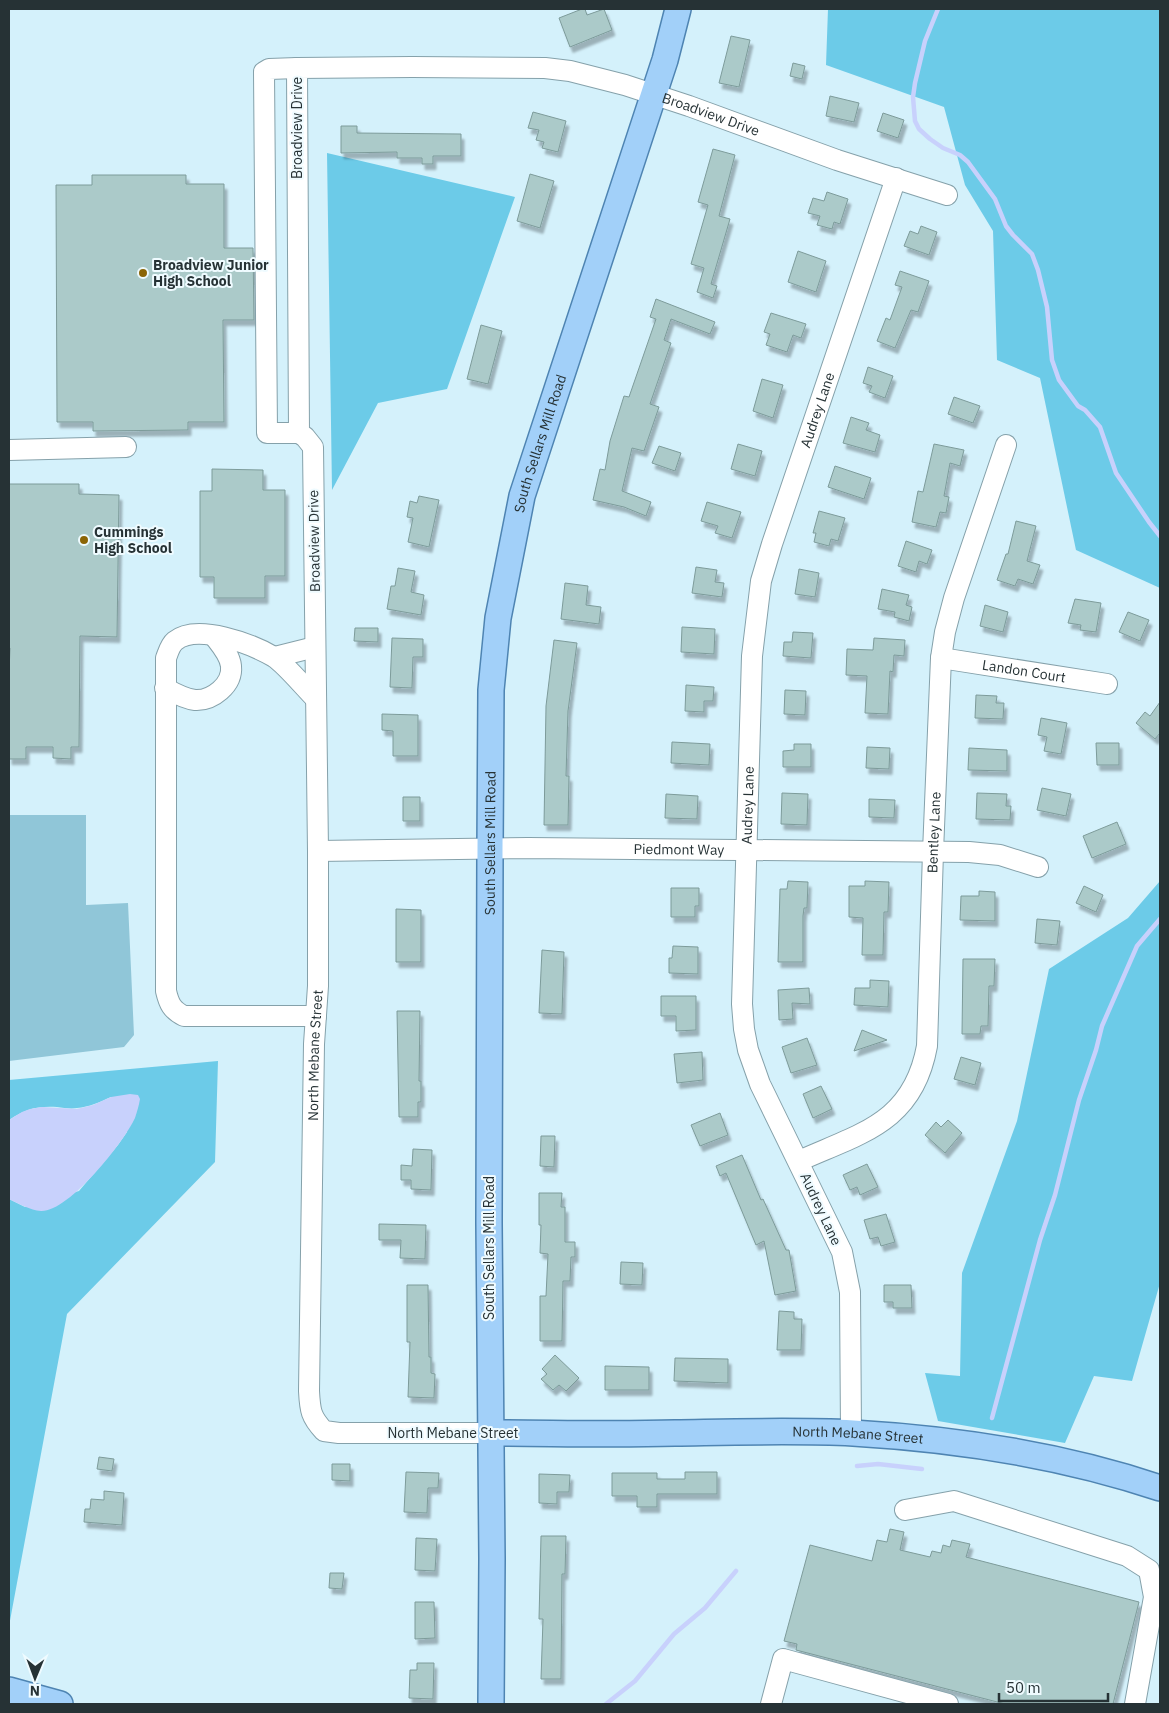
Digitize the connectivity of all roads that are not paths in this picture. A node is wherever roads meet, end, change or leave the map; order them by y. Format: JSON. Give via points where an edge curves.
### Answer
{"nodes":[{"id":1,"x":678,"y":9,"type":"edge"},
{"id":2,"x":297,"y":68,"type":"junction"},
{"id":3,"x":654,"y":94,"type":"junction"},
{"id":4,"x":896,"y":178,"type":"junction"},
{"id":5,"x":947,"y":195,"type":"dead end"},
{"id":6,"x":298,"y":433,"type":"junction"},
{"id":7,"x":1006,"y":445,"type":"dead end"},
{"id":8,"x":126,"y":447,"type":"dead end"},
{"id":9,"x":9,"y":450,"type":"edge"},
{"id":10,"x":214,"y":636,"type":"junction"},
{"id":11,"x":315,"y":647,"type":"junction"},
{"id":12,"x":274,"y":657,"type":"junction"},
{"id":13,"x":941,"y":658,"type":"junction"},
{"id":14,"x":1107,"y":684,"type":"dead end"},
{"id":15,"x":165,"y":688,"type":"junction"},
{"id":16,"x":315,"y":698,"type":"junction"},
{"id":17,"x":490,"y":849,"type":"junction"},
{"id":18,"x":747,"y":850,"type":"junction"},
{"id":19,"x":318,"y":851,"type":"junction"},
{"id":20,"x":933,"y":852,"type":"junction"},
{"id":21,"x":1038,"y":867,"type":"dead end"},
{"id":22,"x":316,"y":1016,"type":"junction"},
{"id":23,"x":799,"y":1161,"type":"junction"},
{"id":24,"x":490,"y":1433,"type":"junction"},
{"id":25,"x":851,"y":1433,"type":"junction"},
{"id":26,"x":1160,"y":1488,"type":"edge"},
{"id":27,"x":905,"y":1510,"type":"dead end"},
{"id":28,"x":9,"y":1690,"type":"edge"},
{"id":29,"x":60,"y":1704,"type":"edge"},
{"id":30,"x":491,"y":1704,"type":"edge"},
{"id":31,"x":771,"y":1704,"type":"edge"},
{"id":32,"x":948,"y":1704,"type":"edge"},
{"id":33,"x":1135,"y":1704,"type":"edge"}],
"edges":[{"from":1,"to":3,"type":"main road","name":"South Sellars Mill Road"},
{"from":2,"to":3,"type":"street","name":"Broadview Drive","via":[[545,68],[570,71]]},
{"from":2,"to":6,"type":"street","name":"Broadview Drive"},
{"from":2,"to":6,"type":"street","via":[[264,72],[264,91],[267,434]]},
{"from":3,"to":4,"type":"street","name":"Broadview Drive"},
{"from":3,"to":17,"type":"main road","name":"South Sellars Mill Road","via":[[522,496],[513,536],[498,618],[491,690]]},
{"from":4,"to":5,"type":"street","name":"Broadview Drive"},
{"from":4,"to":18,"type":"street","name":"Audrey Lane","via":[[761,581],[752,656]]},
{"from":6,"to":11,"type":"street","name":"Broadview Drive","via":[[313,446]]},
{"from":7,"to":13,"type":"street","name":"Bentley Lane","via":[[954,598]]},
{"from":8,"to":9,"type":"street"},
{"from":10,"to":12,"type":"street","via":[[232,639]]},
{"from":10,"to":15,"type":"street","via":[[199,634],[174,642],[166,658]]},
{"from":10,"to":15,"type":"street","via":[[231,666],[231,675],[222,690],[211,697],[195,700]]},
{"from":11,"to":12,"type":"street"},
{"from":11,"to":16,"type":"street","name":"Broadview Drive"},
{"from":12,"to":16,"type":"street"},
{"from":13,"to":14,"type":"street","name":"Landon Court"},
{"from":13,"to":20,"type":"street","name":"Bentley Lane"},
{"from":15,"to":22,"type":"street","via":[[166,991],[169,1003],[184,1016]]},
{"from":16,"to":19,"type":"street","name":"Broadview Drive"},
{"from":17,"to":18,"type":"street","name":"Piedmont Way"},
{"from":17,"to":19,"type":"street","name":"Piedmont Way"},
{"from":17,"to":24,"type":"main road","name":"South Sellars Mill Road"},
{"from":18,"to":20,"type":"street","name":"Piedmont Way"},
{"from":18,"to":23,"type":"street","name":"Audrey Lane","via":[[744,1029],[760,1084]]},
{"from":19,"to":22,"type":"street","name":"North Mebane Street"},
{"from":20,"to":21,"type":"street","name":"Piedmont Way","via":[[1000,855]]},
{"from":20,"to":23,"type":"street","name":"Bentley Lane","via":[[927,1046],[915,1086],[902,1104],[878,1125]]},
{"from":22,"to":24,"type":"street","name":"North Mebane Street","via":[[310,1411],[324,1431],[339,1433]]},
{"from":23,"to":25,"type":"street","name":"Audrey Lane","via":[[842,1252],[850,1292]]},
{"from":24,"to":25,"type":"main road","name":"North Mebane Street"},
{"from":24,"to":30,"type":"main road","name":"South Sellars Mill Road"},
{"from":25,"to":26,"type":"main road","name":"North Mebane Street","via":[[994,1448],[1043,1457]]},
{"from":27,"to":33,"type":"street","via":[[954,1501],[1127,1556],[1149,1570],[1154,1598]]},
{"from":28,"to":29,"type":"main road"},
{"from":31,"to":32,"type":"street","via":[[783,1659]]}]}
